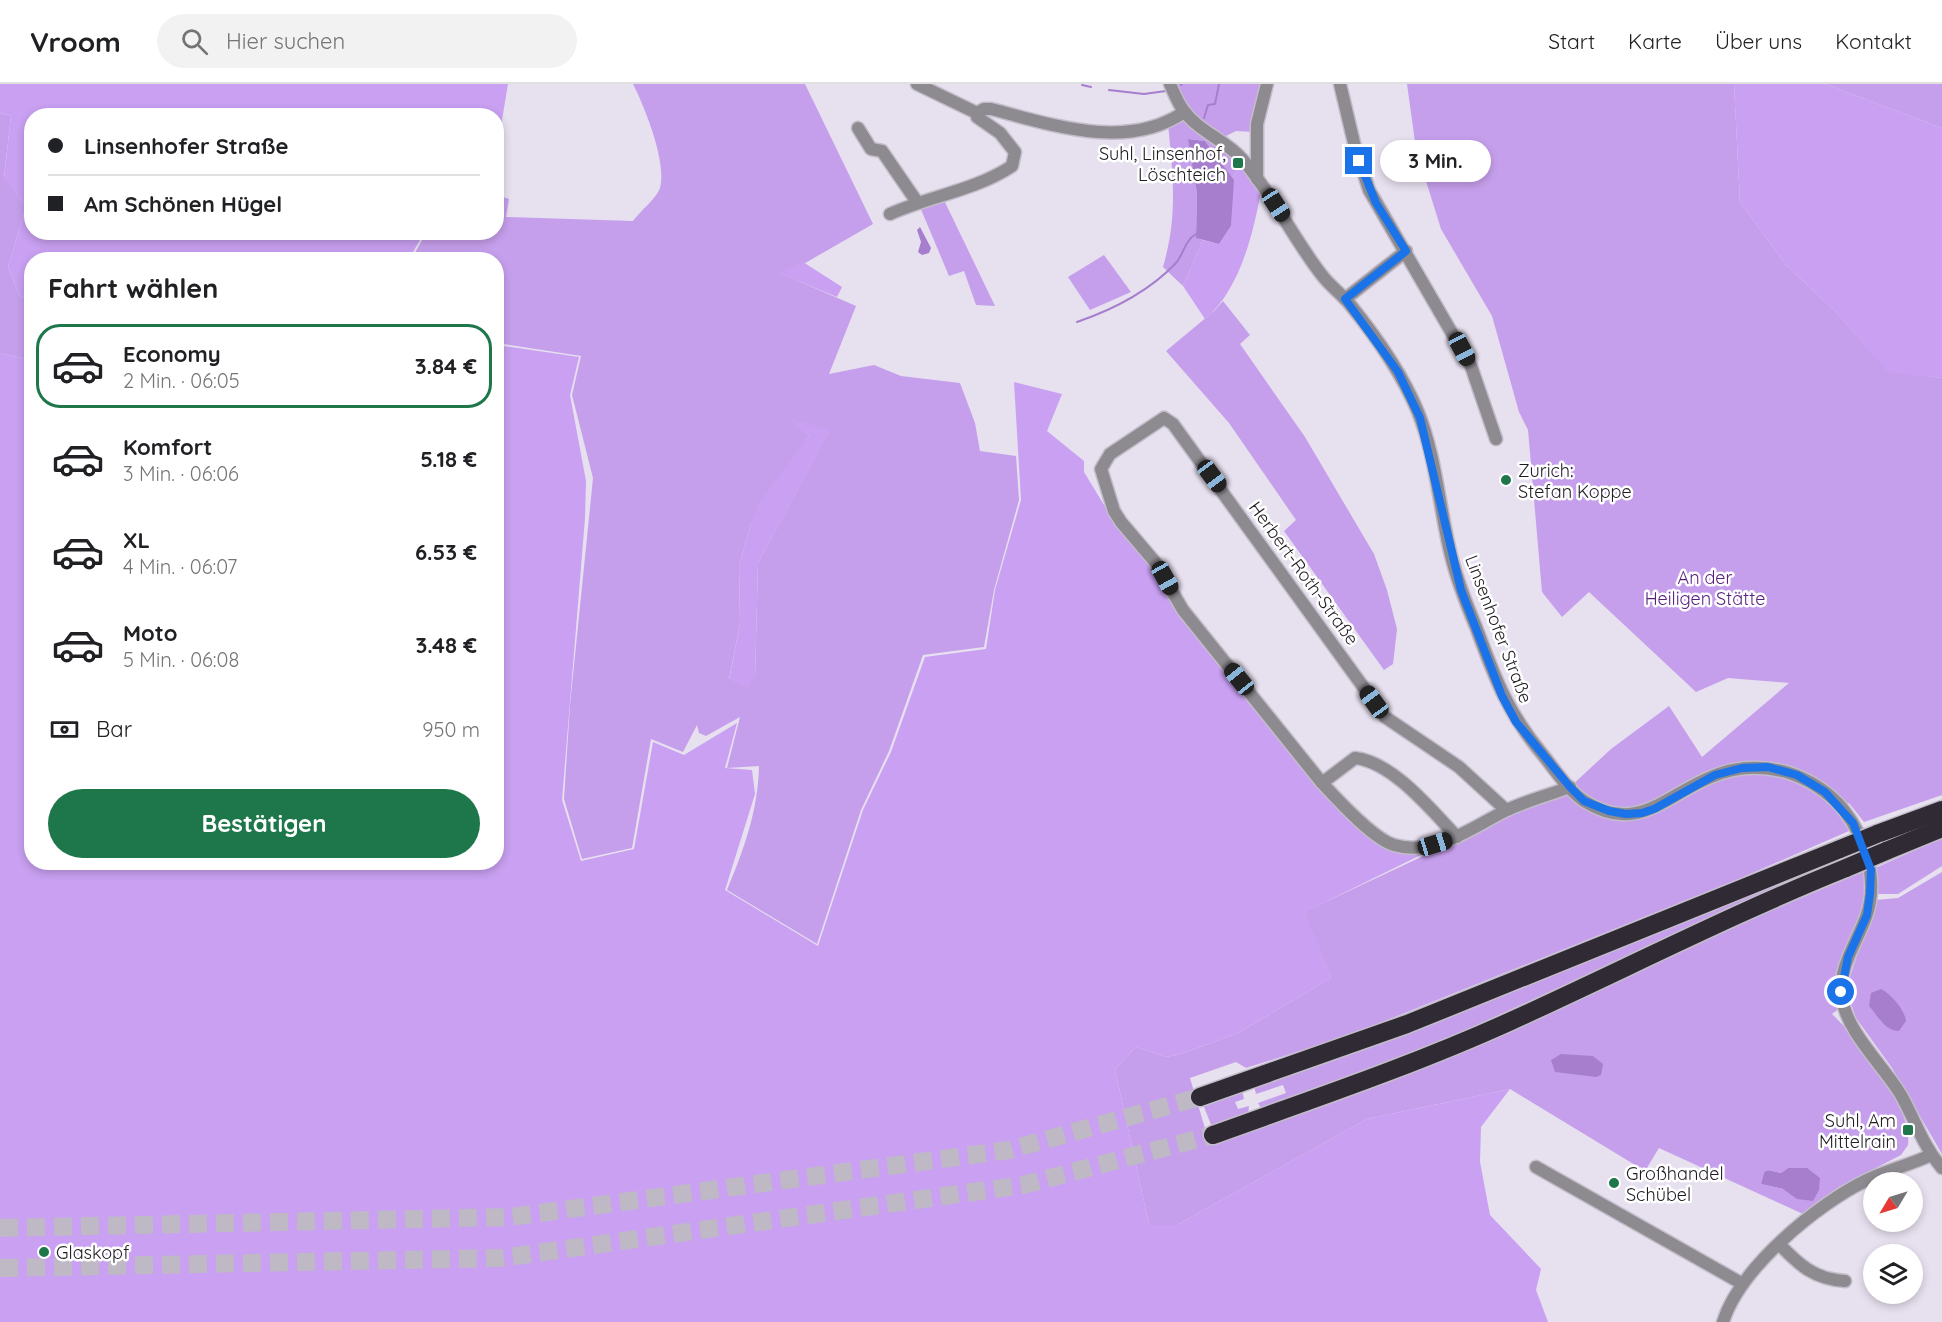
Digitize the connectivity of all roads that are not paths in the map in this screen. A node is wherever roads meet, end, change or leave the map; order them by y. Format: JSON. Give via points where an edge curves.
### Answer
{"nodes":[{"id":1,"x":917,"y":84,"type":"edge"},
{"id":2,"x":1170,"y":84,"type":"edge"},
{"id":3,"x":1267,"y":84,"type":"edge"},
{"id":4,"x":1340,"y":84,"type":"edge"},
{"id":5,"x":1184,"y":112,"type":"junction"},
{"id":6,"x":976,"y":113,"type":"junction"},
{"id":7,"x":858,"y":128,"type":"dead end"},
{"id":8,"x":1257,"y":179,"type":"junction"},
{"id":9,"x":917,"y":202,"type":"junction"},
{"id":10,"x":890,"y":214,"type":"dead end"},
{"id":11,"x":1406,"y":251,"type":"junction"},
{"id":12,"x":1345,"y":299,"type":"junction"},
{"id":13,"x":1496,"y":439,"type":"dead end"},
{"id":14,"x":1322,"y":783,"type":"junction"},
{"id":15,"x":1570,"y":787,"type":"junction"},
{"id":16,"x":1506,"y":810,"type":"junction"},
{"id":17,"x":1942,"y":810,"type":"edge"},
{"id":18,"x":1942,"y":828,"type":"edge"},
{"id":19,"x":1457,"y":837,"type":"junction"},
{"id":20,"x":1200,"y":1097,"type":"tunnel mouth"},
{"id":21,"x":1213,"y":1135,"type":"tunnel mouth"},
{"id":22,"x":1930,"y":1155,"type":"junction"},
{"id":23,"x":1536,"y":1167,"type":"dead end"},
{"id":24,"x":1942,"y":1168,"type":"edge"},
{"id":25,"x":1779,"y":1244,"type":"junction"},
{"id":26,"x":1845,"y":1281,"type":"dead end"},
{"id":27,"x":1740,"y":1284,"type":"junction"},
{"id":28,"x":1723,"y":1322,"type":"edge"}],
"edges":[{"from":1,"to":6,"type":"street"},
{"from":2,"to":5,"type":"street","name":"Linsenhofer Straße"},
{"from":3,"to":8,"type":"street","via":[[1257,124]]},
{"from":4,"to":11,"type":"street","via":[[1365,179],[1383,217]]},
{"from":5,"to":6,"type":"street","via":[[1168,123],[1121,133],[1041,123],[991,109]]},
{"from":5,"to":8,"type":"street","name":"Linsenhofer Straße","via":[[1233,149]]},
{"from":6,"to":9,"type":"street","via":[[1015,152],[1012,166],[984,181]]},
{"from":7,"to":9,"type":"street","via":[[871,148],[882,151]]},
{"from":8,"to":12,"type":"street","name":"Linsenhofer Straße","via":[[1320,273]]},
{"from":9,"to":10,"type":"street"},
{"from":11,"to":12,"type":"street"},
{"from":11,"to":13,"type":"street","via":[[1471,366]]},
{"from":12,"to":15,"type":"street","name":"Linsenhofer Straße","via":[[1398,372],[1420,418],[1461,590],[1502,696],[1516,722]]},
{"from":14,"to":16,"type":"street","name":"Herbert-Roth-Straße","via":[[1183,610],[1155,562],[1114,511],[1101,469],[1104,461],[1164,418],[1173,424],[1385,717],[1460,767]]},
{"from":14,"to":19,"type":"street","name":"Herbert-Roth-Straße","via":[[1345,808],[1392,845],[1416,846]]},
{"from":14,"to":19,"type":"street","via":[[1355,758],[1365,759],[1416,794]]},
{"from":15,"to":16,"type":"street","name":"Herbert-Roth-Straße"},
{"from":15,"to":22,"type":"street","name":"Linsenhofer Straße","via":[[1584,801],[1609,811],[1642,813],[1715,775],[1768,767],[1797,775],[1840,805],[1853,823],[1871,870],[1867,915],[1843,976],[1844,1006],[1853,1028],[1903,1099]]},
{"from":16,"to":19,"type":"street","name":"Herbert-Roth-Straße"},
{"from":17,"to":20,"type":"highway","bridge":true,"via":[[1681,911],[1417,1020]]},
{"from":18,"to":21,"type":"highway","bridge":true,"via":[[1769,900],[1498,1026]]},
{"from":22,"to":24,"type":"street","name":"Linsenhofer Straße"},
{"from":22,"to":25,"type":"street","via":[[1864,1181]]},
{"from":23,"to":27,"type":"street"},
{"from":25,"to":26,"type":"street","via":[[1813,1274]]},
{"from":25,"to":27,"type":"street"},
{"from":27,"to":28,"type":"street"}]}
